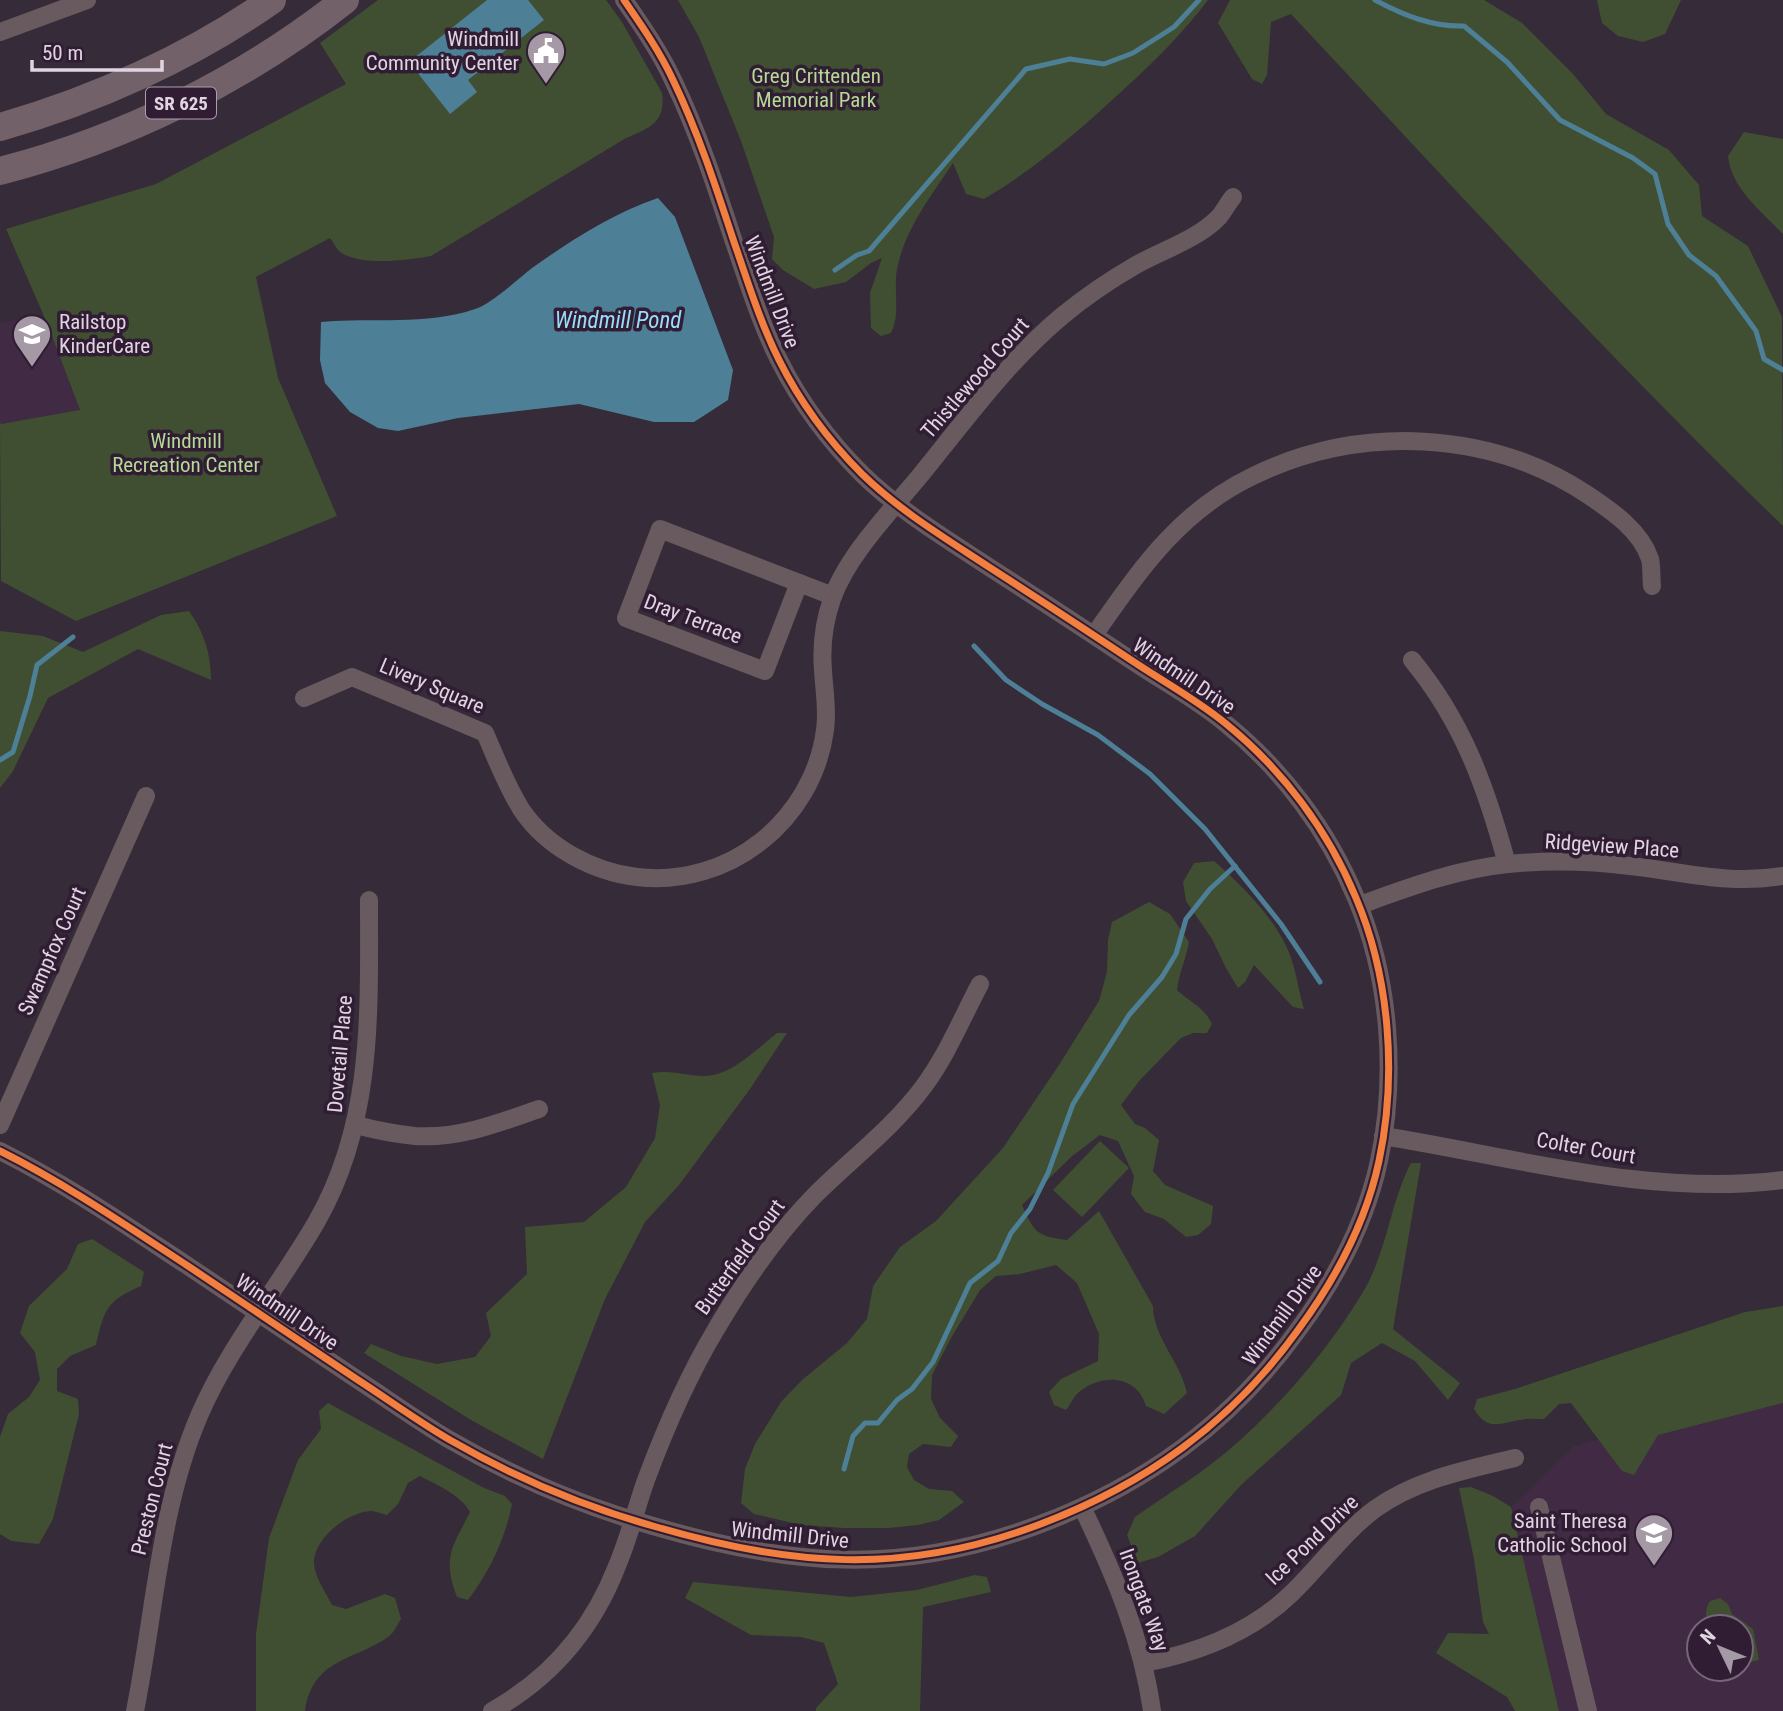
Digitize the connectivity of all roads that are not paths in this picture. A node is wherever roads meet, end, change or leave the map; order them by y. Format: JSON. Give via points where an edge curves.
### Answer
{"nodes":[{"id":1,"x":87,"y":0,"type":"edge"},
{"id":2,"x":272,"y":0,"type":"edge"},
{"id":3,"x":345,"y":0,"type":"edge"},
{"id":4,"x":624,"y":0,"type":"edge"},
{"id":5,"x":0,"y":32,"type":"edge"},
{"id":6,"x":0,"y":127,"type":"edge"},
{"id":7,"x":0,"y":171,"type":"edge"},
{"id":8,"x":1233,"y":197,"type":"dead end"},
{"id":9,"x":897,"y":504,"type":"junction"},
{"id":10,"x":799,"y":583,"type":"junction"},
{"id":11,"x":1652,"y":586,"type":"dead end"},
{"id":12,"x":833,"y":596,"type":"junction"},
{"id":13,"x":1094,"y":635,"type":"junction"},
{"id":14,"x":1412,"y":660,"type":"dead end"},
{"id":15,"x":304,"y":698,"type":"dead end"},
{"id":16,"x":146,"y":796,"type":"dead end"},
{"id":17,"x":1507,"y":864,"type":"junction"},
{"id":18,"x":1783,"y":876,"type":"edge"},
{"id":19,"x":369,"y":900,"type":"dead end"},
{"id":20,"x":1360,"y":905,"type":"junction"},
{"id":21,"x":980,"y":984,"type":"dead end"},
{"id":22,"x":539,"y":1109,"type":"dead end"},
{"id":23,"x":0,"y":1125,"type":"edge"},
{"id":24,"x":356,"y":1125,"type":"junction"},
{"id":25,"x":1383,"y":1136,"type":"junction"},
{"id":26,"x":0,"y":1151,"type":"edge"},
{"id":27,"x":1783,"y":1180,"type":"edge"},
{"id":28,"x":257,"y":1313,"type":"junction"},
{"id":29,"x":1515,"y":1458,"type":"dead end"},
{"id":30,"x":1539,"y":1507,"type":"dead end"},
{"id":31,"x":1083,"y":1509,"type":"junction"},
{"id":32,"x":632,"y":1520,"type":"junction"},
{"id":33,"x":1144,"y":1663,"type":"junction"},
{"id":34,"x":135,"y":1711,"type":"edge"},
{"id":35,"x":492,"y":1711,"type":"edge"},
{"id":36,"x":1152,"y":1711,"type":"edge"},
{"id":37,"x":1588,"y":1711,"type":"edge"}],
"edges":[{"from":1,"to":5,"type":"street"},
{"from":2,"to":6,"type":"main road","number":"SR 625","via":[[218,34],[135,76]]},
{"from":3,"to":7,"type":"main road","number":"SR 625","via":[[306,30],[182,102],[97,141]]},
{"from":4,"to":9,"type":"street","name":"Windmill Drive","via":[[660,55],[690,119],[781,365],[829,438]]},
{"from":8,"to":9,"type":"street","name":"Thistlewood Court","via":[[1219,217],[1196,234],[1096,290],[1040,335]]},
{"from":9,"to":12,"type":"street","name":"Livery Square","via":[[855,558]]},
{"from":9,"to":13,"type":"street","name":"Windmill Drive"},
{"from":10,"to":10,"type":"street","name":"Dray Terrace","via":[[765,671],[626,618],[660,529]]},
{"from":10,"to":12,"type":"street","name":"Dray Terrace"},
{"from":11,"to":13,"type":"street","via":[[1650,560],[1635,532],[1562,479],[1521,461],[1454,444],[1376,442],[1283,463],[1208,503],[1154,552]]},
{"from":12,"to":15,"type":"street","name":"Livery Square","via":[[822,647],[825,728],[814,775],[783,822],[762,842],[698,873],[660,878],[626,875],[592,865],[562,849],[540,832],[522,809],[485,733],[352,677]]},
{"from":13,"to":20,"type":"street","name":"Windmill Drive","via":[[1195,701],[1276,771],[1324,835]]},
{"from":14,"to":17,"type":"street","via":[[1433,686],[1478,770]]},
{"from":16,"to":23,"type":"street","name":"Swampfox Court"},
{"from":17,"to":18,"type":"street","name":"Ridgeview Place","via":[[1630,866],[1719,879]]},
{"from":17,"to":20,"type":"street","name":"Ridgeview Place","via":[[1419,884]]},
{"from":19,"to":24,"type":"street","name":"Dovetail Place","via":[[366,1056]]},
{"from":20,"to":25,"type":"street","name":"Windmill Drive","via":[[1386,1018]]},
{"from":21,"to":32,"type":"street","name":"Butterfield Court","via":[[923,1087],[792,1220],[745,1284],[694,1367]]},
{"from":22,"to":24,"type":"street","via":[[483,1129],[447,1135],[418,1136]]},
{"from":24,"to":28,"type":"street","name":"Dovetail Place","via":[[318,1219]]},
{"from":25,"to":27,"type":"street","name":"Colter Court","via":[[1658,1183],[1736,1185]]},
{"from":25,"to":31,"type":"street","name":"Windmill Drive","via":[[1357,1230],[1332,1281],[1286,1348],[1195,1439],[1160,1466]]},
{"from":26,"to":28,"type":"street","name":"Windmill Drive","via":[[80,1196]]},
{"from":28,"to":32,"type":"street","name":"Windmill Drive","via":[[477,1455],[514,1475]]},
{"from":28,"to":34,"type":"street","name":"Preston Court","via":[[220,1374],[180,1464]]},
{"from":29,"to":33,"type":"street","name":"Ice Pond Drive","via":[[1431,1479],[1391,1499],[1354,1528],[1270,1611],[1218,1642]]},
{"from":30,"to":37,"type":"street"},
{"from":31,"to":32,"type":"street","name":"Windmill Drive","via":[[973,1547],[876,1561],[776,1556]]},
{"from":31,"to":33,"type":"street","name":"Irongate Way","via":[[1120,1592]]},
{"from":32,"to":35,"type":"street","name":"Butterfield Court","via":[[608,1588],[584,1630],[542,1677]]},
{"from":33,"to":36,"type":"street","name":"Irongate Way"}]}
